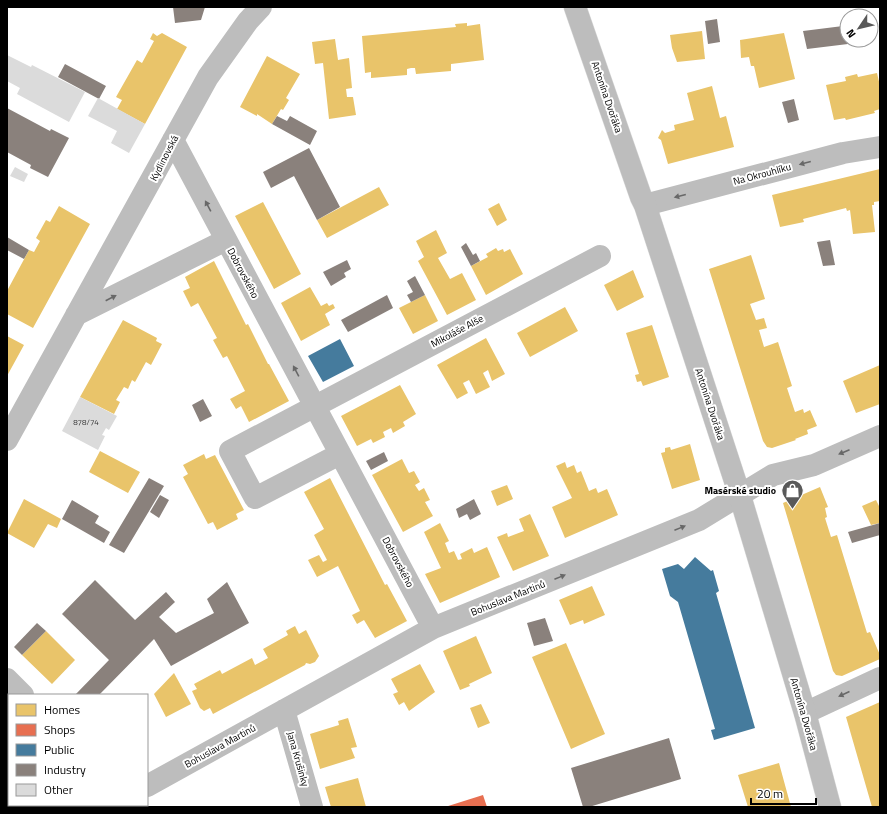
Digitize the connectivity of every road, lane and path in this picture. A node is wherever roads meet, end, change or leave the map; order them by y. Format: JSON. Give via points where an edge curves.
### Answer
{"nodes":[{"id":1,"x":261,"y":7,"type":"edge"},
{"id":2,"x":575,"y":7,"type":"edge"},
{"id":3,"x":173,"y":140,"type":"junction"},
{"id":4,"x":880,"y":147,"type":"edge"},
{"id":5,"x":645,"y":205,"type":"junction"},
{"id":6,"x":226,"y":240,"type":"junction"},
{"id":7,"x":600,"y":256,"type":"dead end"},
{"id":8,"x":76,"y":315,"type":"junction"},
{"id":9,"x":314,"y":406,"type":"junction"},
{"id":10,"x":880,"y":436,"type":"edge"},
{"id":11,"x":7,"y":440,"type":"edge"},
{"id":12,"x":340,"y":454,"type":"junction"},
{"id":13,"x":740,"y":496,"type":"junction"},
{"id":14,"x":433,"y":628,"type":"junction"},
{"id":15,"x":880,"y":678,"type":"edge"},
{"id":16,"x":7,"y":679,"type":"edge"},
{"id":17,"x":22,"y":694,"type":"edge"},
{"id":18,"x":284,"y":710,"type":"junction"},
{"id":19,"x":805,"y":713,"type":"junction"},
{"id":20,"x":148,"y":785,"type":"edge"},
{"id":21,"x":312,"y":807,"type":"edge"},
{"id":22,"x":830,"y":807,"type":"edge"}],
"edges":[{"from":1,"to":3,"type":"street","name":"Kydlinovská","via":[[208,77]]},
{"from":2,"to":5,"type":"street","name":"Antonína Dvořáka","via":[[640,197]]},
{"from":6,"to":3,"type":"street","name":"Dobrovského","one_way":true},
{"from":3,"to":8,"type":"street","name":"Kydlinovská"},
{"from":4,"to":5,"type":"street","name":"Na Okrouhlíku","one_way":true,"via":[[843,153]]},
{"from":5,"to":13,"type":"street","name":"Antonína Dvořáka"},
{"from":8,"to":6,"type":"street","one_way":true},
{"from":9,"to":6,"type":"street","name":"Dobrovského","one_way":true},
{"from":7,"to":9,"type":"street","name":"Mikoláše Alše"},
{"from":8,"to":11,"type":"street","name":"Kydlinovská"},
{"from":9,"to":12,"type":"street","name":"Dobrovského"},
{"from":9,"to":12,"type":"street","via":[[230,451],[251,491],[255,498]]},
{"from":10,"to":13,"type":"street","name":"Bohuslava Martinů","one_way":true,"via":[[814,465],[773,475]]},
{"from":12,"to":14,"type":"street","name":"Dobrovského"},
{"from":14,"to":13,"type":"street","name":"Bohuslava Martinů","one_way":true,"via":[[699,520]]},
{"from":13,"to":19,"type":"street","name":"Antonína Dvořáka"},
{"from":14,"to":18,"type":"street","name":"Bohuslava Martinů"},
{"from":15,"to":19,"type":"street","one_way":true},
{"from":16,"to":17,"type":"street"},
{"from":18,"to":20,"type":"street","name":"Bohuslava Martinů"},
{"from":18,"to":21,"type":"street","name":"Jana Krušinky"},
{"from":19,"to":22,"type":"street","name":"Antonína Dvořáka"}]}
